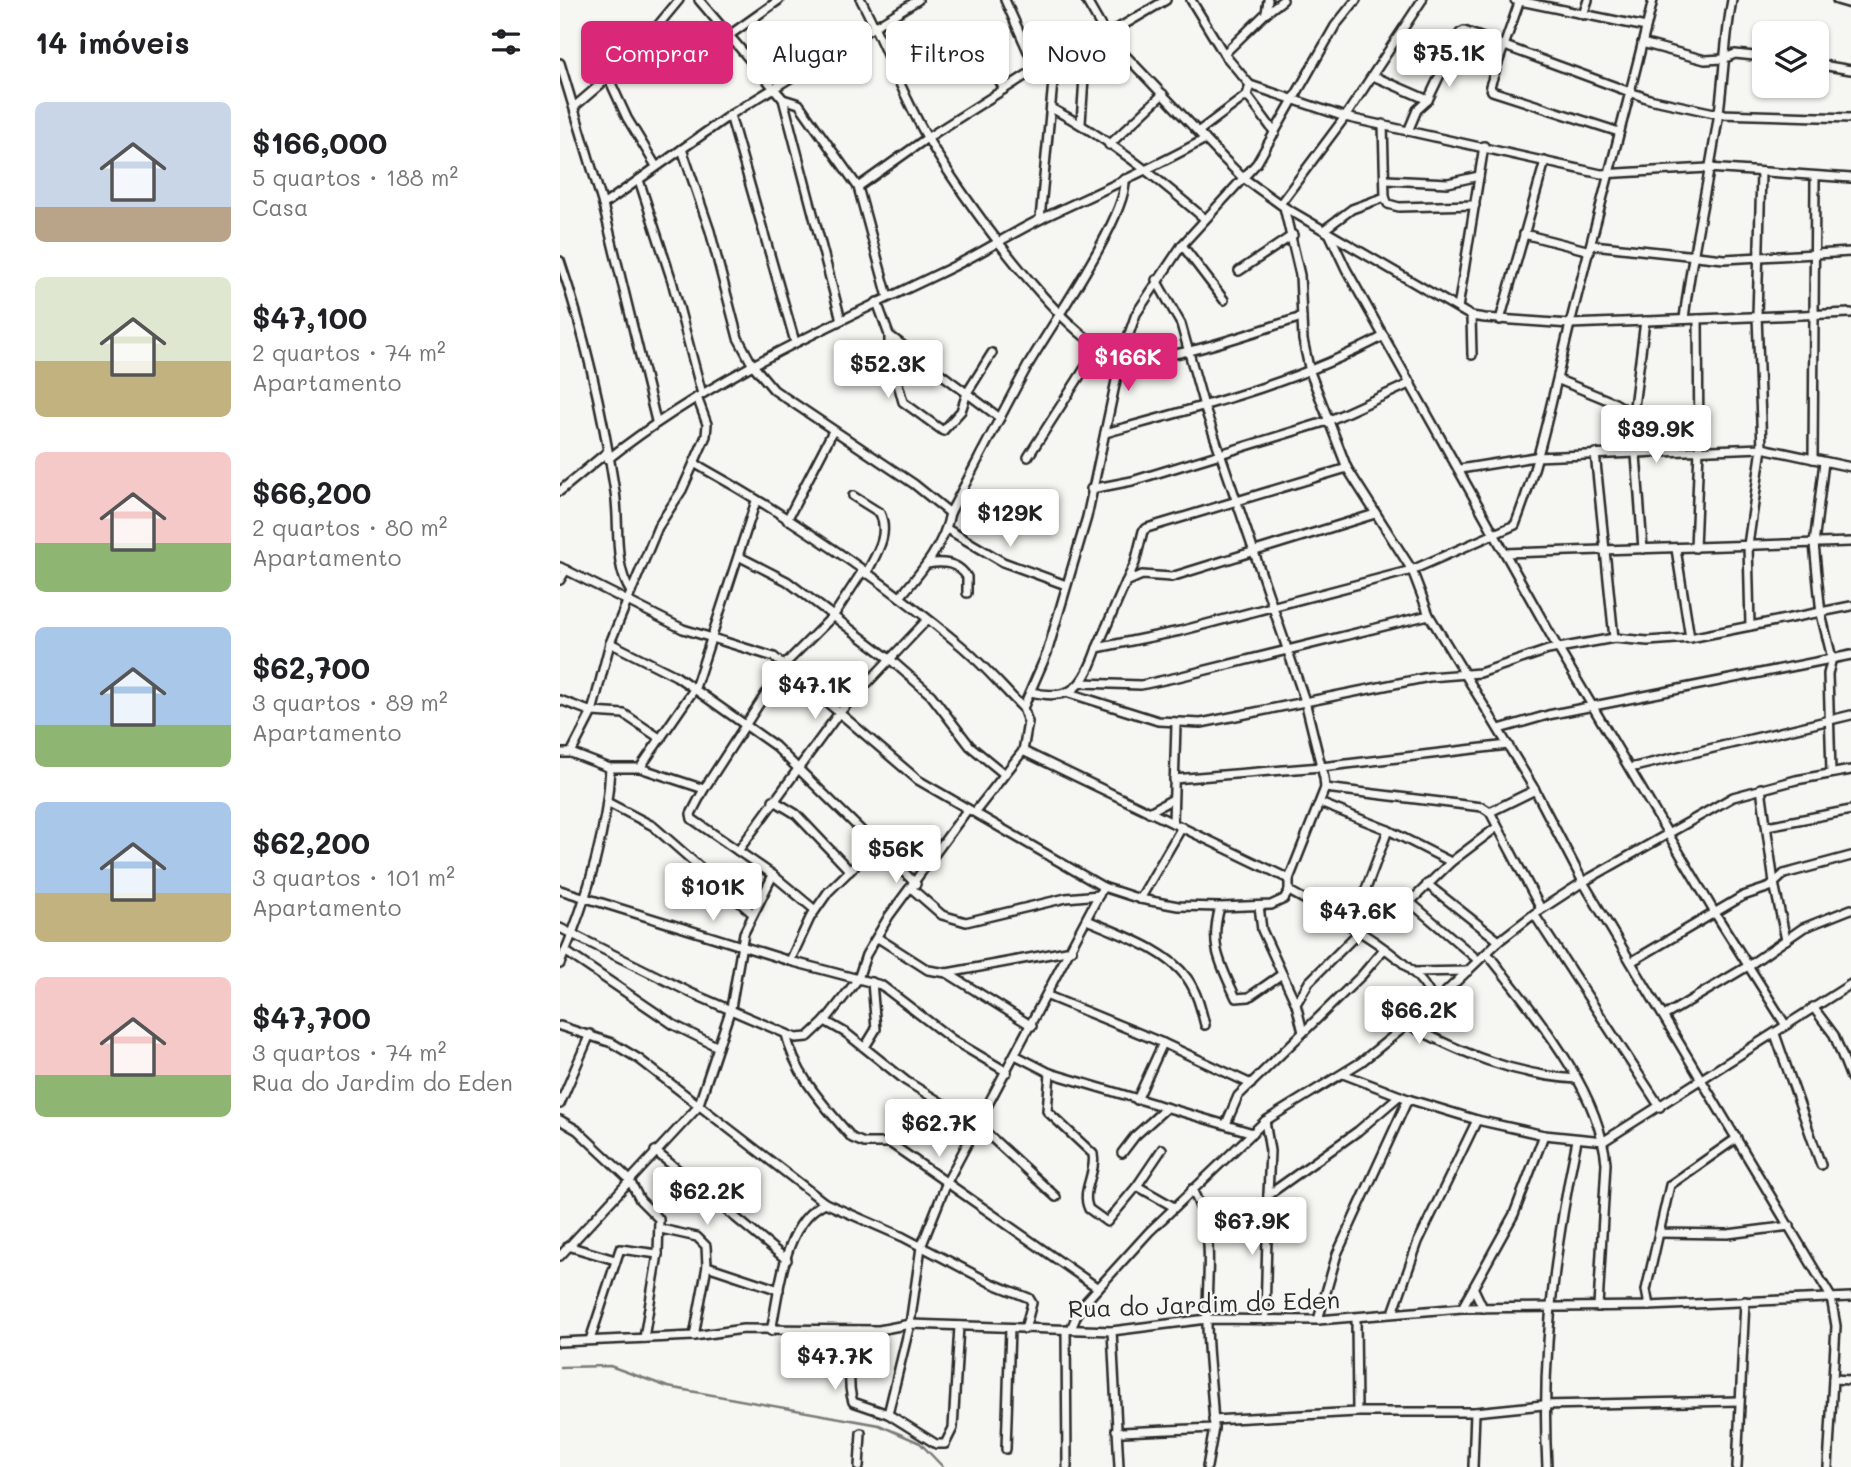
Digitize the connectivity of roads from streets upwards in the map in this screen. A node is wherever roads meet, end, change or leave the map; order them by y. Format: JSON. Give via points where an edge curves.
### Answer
{"nodes":[{"id":1,"x":679,"y":0,"type":"edge"},
{"id":2,"x":699,"y":0,"type":"edge"},
{"id":3,"x":779,"y":0,"type":"edge"},
{"id":4,"x":862,"y":0,"type":"edge"},
{"id":5,"x":918,"y":0,"type":"edge"},
{"id":6,"x":1005,"y":0,"type":"edge"},
{"id":7,"x":1086,"y":0,"type":"edge"},
{"id":8,"x":1166,"y":0,"type":"edge"},
{"id":9,"x":1191,"y":0,"type":"edge"},
{"id":10,"x":1268,"y":0,"type":"edge"},
{"id":11,"x":1283,"y":0,"type":"edge"},
{"id":12,"x":1356,"y":0,"type":"edge"},
{"id":13,"x":1422,"y":0,"type":"edge"},
{"id":14,"x":1518,"y":0,"type":"edge"},
{"id":15,"x":1588,"y":0,"type":"edge"},
{"id":16,"x":1653,"y":0,"type":"edge"},
{"id":17,"x":1732,"y":0,"type":"edge"},
{"id":18,"x":1837,"y":0,"type":"edge"},
{"id":19,"x":1851,"y":4,"type":"edge"},
{"id":20,"x":1266,"y":13,"type":"junction"},
{"id":21,"x":1583,"y":15,"type":"junction"},
{"id":22,"x":660,"y":21,"type":"edge"},
{"id":23,"x":719,"y":21,"type":"edge"},
{"id":24,"x":1098,"y":21,"type":"edge"},
{"id":25,"x":1129,"y":21,"type":"edge"},
{"id":26,"x":875,"y":26,"type":"junction"},
{"id":27,"x":1646,"y":27,"type":"junction"},
{"id":28,"x":733,"y":33,"type":"edge"},
{"id":29,"x":733,"y":36,"type":"edge"},
{"id":30,"x":1023,"y":40,"type":"edge"},
{"id":31,"x":1642,"y":43,"type":"junction"},
{"id":32,"x":1503,"y":45,"type":"junction"},
{"id":33,"x":1224,"y":54,"type":"junction"},
{"id":34,"x":1752,"y":56,"type":"edge"},
{"id":35,"x":1130,"y":59,"type":"edge"},
{"id":36,"x":1723,"y":59,"type":"junction"},
{"id":37,"x":560,"y":63,"type":"edge"},
{"id":38,"x":1829,"y":66,"type":"edge"},
{"id":39,"x":1851,"y":70,"type":"edge"},
{"id":40,"x":1373,"y":76,"type":"junction"},
{"id":41,"x":1023,"y":77,"type":"edge"},
{"id":42,"x":603,"y":84,"type":"edge"},
{"id":43,"x":611,"y":84,"type":"edge"},
{"id":44,"x":1001,"y":84,"type":"edge"},
{"id":45,"x":1053,"y":84,"type":"edge"},
{"id":46,"x":1084,"y":84,"type":"edge"},
{"id":47,"x":1250,"y":85,"type":"junction"},
{"id":48,"x":776,"y":87,"type":"junction"},
{"id":49,"x":1004,"y":89,"type":"junction"},
{"id":50,"x":1630,"y":92,"type":"junction"},
{"id":51,"x":1163,"y":94,"type":"junction"},
{"id":52,"x":1247,"y":95,"type":"junction"},
{"id":53,"x":783,"y":99,"type":"junction"},
{"id":54,"x":1428,"y":100,"type":"junction"},
{"id":55,"x":1295,"y":101,"type":"junction"},
{"id":56,"x":574,"y":107,"type":"junction"},
{"id":57,"x":1051,"y":108,"type":"junction"},
{"id":58,"x":1719,"y":114,"type":"junction"},
{"id":59,"x":730,"y":115,"type":"junction"},
{"id":60,"x":1345,"y":117,"type":"junction"},
{"id":61,"x":1851,"y":118,"type":"edge"},
{"id":62,"x":1082,"y":123,"type":"junction"},
{"id":63,"x":1384,"y":124,"type":"junction"},
{"id":64,"x":1409,"y":129,"type":"junction"},
{"id":65,"x":1199,"y":131,"type":"junction"},
{"id":66,"x":1619,"y":132,"type":"junction"},
{"id":67,"x":1275,"y":133,"type":"junction"},
{"id":68,"x":927,"y":138,"type":"junction"},
{"id":69,"x":1205,"y":139,"type":"junction"},
{"id":70,"x":1109,"y":145,"type":"junction"},
{"id":71,"x":1484,"y":146,"type":"junction"},
{"id":72,"x":682,"y":149,"type":"junction"},
{"id":73,"x":1545,"y":161,"type":"junction"},
{"id":74,"x":656,"y":166,"type":"junction"},
{"id":75,"x":1708,"y":168,"type":"junction"},
{"id":76,"x":1148,"y":172,"type":"junction"},
{"id":77,"x":1761,"y":173,"type":"junction"},
{"id":78,"x":1609,"y":175,"type":"junction"},
{"id":79,"x":1479,"y":176,"type":"junction"},
{"id":80,"x":1241,"y":177,"type":"junction"},
{"id":81,"x":1815,"y":178,"type":"junction"},
{"id":82,"x":1851,"y":178,"type":"edge"},
{"id":83,"x":639,"y":180,"type":"junction"},
{"id":84,"x":1125,"y":180,"type":"junction"},
{"id":85,"x":1386,"y":180,"type":"junction"},
{"id":86,"x":858,"y":187,"type":"junction"},
{"id":87,"x":1385,"y":197,"type":"junction"},
{"id":88,"x":603,"y":205,"type":"junction"},
{"id":89,"x":1475,"y":205,"type":"junction"},
{"id":90,"x":1282,"y":206,"type":"junction"},
{"id":91,"x":1040,"y":219,"type":"junction"},
{"id":92,"x":1205,"y":219,"type":"junction"},
{"id":93,"x":1328,"y":232,"type":"junction"},
{"id":94,"x":1524,"y":234,"type":"junction"},
{"id":95,"x":1293,"y":235,"type":"junction"},
{"id":96,"x":997,"y":242,"type":"junction"},
{"id":97,"x":1182,"y":246,"type":"junction"},
{"id":98,"x":1591,"y":248,"type":"junction"},
{"id":99,"x":1851,"y":253,"type":"edge"},
{"id":100,"x":1814,"y":255,"type":"junction"},
{"id":101,"x":1691,"y":256,"type":"junction"},
{"id":102,"x":1757,"y":260,"type":"junction"},
{"id":103,"x":560,"y":261,"type":"edge"},
{"id":104,"x":1239,"y":271,"type":"dead end"},
{"id":105,"x":1156,"y":280,"type":"junction"},
{"id":106,"x":888,"y":297,"type":"junction"},
{"id":107,"x":1224,"y":299,"type":"dead end"},
{"id":108,"x":877,"y":302,"type":"junction"},
{"id":109,"x":1458,"y":308,"type":"junction"},
{"id":110,"x":1816,"y":313,"type":"junction"},
{"id":111,"x":1851,"y":313,"type":"edge"},
{"id":112,"x":1059,"y":314,"type":"junction"},
{"id":113,"x":1471,"y":316,"type":"junction"},
{"id":114,"x":1756,"y":316,"type":"junction"},
{"id":115,"x":1302,"y":317,"type":"junction"},
{"id":116,"x":1684,"y":319,"type":"junction"},
{"id":117,"x":1698,"y":319,"type":"junction"},
{"id":118,"x":841,"y":320,"type":"junction"},
{"id":119,"x":1500,"y":320,"type":"junction"},
{"id":120,"x":1645,"y":321,"type":"junction"},
{"id":121,"x":1570,"y":324,"type":"junction"},
{"id":122,"x":889,"y":335,"type":"junction"},
{"id":123,"x":1384,"y":336,"type":"junction"},
{"id":124,"x":795,"y":342,"type":"junction"},
{"id":125,"x":1099,"y":346,"type":"junction"},
{"id":126,"x":1188,"y":350,"type":"junction"},
{"id":127,"x":992,"y":353,"type":"dead end"},
{"id":128,"x":1472,"y":355,"type":"dead end"},
{"id":129,"x":1121,"y":357,"type":"junction"},
{"id":130,"x":752,"y":364,"type":"junction"},
{"id":131,"x":1310,"y":372,"type":"junction"},
{"id":132,"x":1559,"y":380,"type":"junction"},
{"id":133,"x":1411,"y":383,"type":"junction"},
{"id":134,"x":967,"y":393,"type":"junction"},
{"id":135,"x":700,"y":395,"type":"junction"},
{"id":136,"x":1204,"y":406,"type":"junction"},
{"id":137,"x":1633,"y":414,"type":"junction"},
{"id":138,"x":1000,"y":418,"type":"junction"},
{"id":139,"x":656,"y":421,"type":"junction"},
{"id":140,"x":1328,"y":421,"type":"junction"},
{"id":141,"x":833,"y":431,"type":"junction"},
{"id":142,"x":1105,"y":433,"type":"junction"},
{"id":143,"x":1762,"y":448,"type":"junction"},
{"id":144,"x":1699,"y":449,"type":"junction"},
{"id":145,"x":1221,"y":452,"type":"junction"},
{"id":146,"x":1637,"y":452,"type":"junction"},
{"id":147,"x":1595,"y":453,"type":"junction"},
{"id":148,"x":607,"y":456,"type":"junction"},
{"id":149,"x":1028,"y":457,"type":"dead end"},
{"id":150,"x":1535,"y":457,"type":"junction"},
{"id":151,"x":1813,"y":459,"type":"junction"},
{"id":152,"x":1824,"y":462,"type":"junction"},
{"id":153,"x":694,"y":463,"type":"junction"},
{"id":154,"x":1851,"y":467,"type":"edge"},
{"id":155,"x":1347,"y":468,"type":"junction"},
{"id":156,"x":1460,"y":469,"type":"junction"},
{"id":157,"x":1091,"y":489,"type":"junction"},
{"id":158,"x":560,"y":491,"type":"edge"},
{"id":159,"x":853,"y":496,"type":"dead end"},
{"id":160,"x":757,"y":501,"type":"junction"},
{"id":161,"x":1239,"y":503,"type":"junction"},
{"id":162,"x":950,"y":513,"type":"junction"},
{"id":163,"x":1375,"y":514,"type":"junction"},
{"id":164,"x":787,"y":520,"type":"junction"},
{"id":165,"x":947,"y":529,"type":"junction"},
{"id":166,"x":1497,"y":536,"type":"junction"},
{"id":167,"x":1851,"y":542,"type":"edge"},
{"id":168,"x":1814,"y":544,"type":"junction"},
{"id":169,"x":1748,"y":545,"type":"junction"},
{"id":170,"x":936,"y":548,"type":"junction"},
{"id":171,"x":1695,"y":548,"type":"junction"},
{"id":172,"x":1603,"y":549,"type":"junction"},
{"id":173,"x":1643,"y":549,"type":"junction"},
{"id":174,"x":1676,"y":549,"type":"junction"},
{"id":175,"x":1254,"y":552,"type":"junction"},
{"id":176,"x":1505,"y":553,"type":"junction"},
{"id":177,"x":740,"y":557,"type":"junction"},
{"id":178,"x":947,"y":562,"type":"junction"},
{"id":179,"x":927,"y":564,"type":"junction"},
{"id":180,"x":563,"y":569,"type":"edge"},
{"id":181,"x":1412,"y":570,"type":"junction"},
{"id":182,"x":864,"y":573,"type":"junction"},
{"id":183,"x":560,"y":580,"type":"edge"},
{"id":184,"x":1126,"y":582,"type":"junction"},
{"id":185,"x":1066,"y":585,"type":"junction"},
{"id":186,"x":967,"y":593,"type":"dead end"},
{"id":187,"x":629,"y":596,"type":"junction"},
{"id":188,"x":900,"y":597,"type":"junction"},
{"id":189,"x":1271,"y":605,"type":"junction"},
{"id":190,"x":1851,"y":606,"type":"edge"},
{"id":191,"x":1821,"y":614,"type":"junction"},
{"id":192,"x":834,"y":615,"type":"junction"},
{"id":193,"x":1429,"y":615,"type":"junction"},
{"id":194,"x":927,"y":620,"type":"junction"},
{"id":195,"x":1749,"y":626,"type":"junction"},
{"id":196,"x":1614,"y":638,"type":"junction"},
{"id":197,"x":1690,"y":638,"type":"junction"},
{"id":198,"x":713,"y":640,"type":"junction"},
{"id":199,"x":610,"y":643,"type":"junction"},
{"id":200,"x":1097,"y":648,"type":"junction"},
{"id":201,"x":1558,"y":648,"type":"junction"},
{"id":202,"x":1287,"y":650,"type":"junction"},
{"id":203,"x":1851,"y":655,"type":"edge"},
{"id":204,"x":1832,"y":658,"type":"junction"},
{"id":205,"x":891,"y":660,"type":"junction"},
{"id":206,"x":785,"y":664,"type":"junction"},
{"id":207,"x":1465,"y":675,"type":"junction"},
{"id":208,"x":1081,"y":682,"type":"junction"},
{"id":209,"x":695,"y":688,"type":"junction"},
{"id":210,"x":1031,"y":692,"type":"junction"},
{"id":211,"x":1069,"y":693,"type":"junction"},
{"id":212,"x":560,"y":700,"type":"edge"},
{"id":213,"x":1305,"y":701,"type":"junction"},
{"id":214,"x":1594,"y":706,"type":"junction"},
{"id":215,"x":1023,"y":708,"type":"junction"},
{"id":216,"x":592,"y":712,"type":"junction"},
{"id":217,"x":839,"y":713,"type":"junction"},
{"id":218,"x":1851,"y":715,"type":"edge"},
{"id":219,"x":1831,"y":719,"type":"junction"},
{"id":220,"x":746,"y":724,"type":"junction"},
{"id":221,"x":1176,"y":724,"type":"junction"},
{"id":222,"x":1499,"y":729,"type":"junction"},
{"id":223,"x":661,"y":739,"type":"junction"},
{"id":224,"x":1508,"y":746,"type":"junction"},
{"id":225,"x":1023,"y":751,"type":"junction"},
{"id":226,"x":560,"y":753,"type":"edge"},
{"id":227,"x":571,"y":753,"type":"junction"},
{"id":228,"x":798,"y":767,"type":"junction"},
{"id":229,"x":1321,"y":767,"type":"junction"},
{"id":230,"x":610,"y":768,"type":"junction"},
{"id":231,"x":640,"y":768,"type":"junction"},
{"id":232,"x":1630,"y":768,"type":"junction"},
{"id":233,"x":1851,"y":770,"type":"edge"},
{"id":234,"x":1831,"y":772,"type":"junction"},
{"id":235,"x":1003,"y":773,"type":"junction"},
{"id":236,"x":1174,"y":779,"type":"junction"},
{"id":237,"x":1325,"y":788,"type":"junction"},
{"id":238,"x":1761,"y":788,"type":"junction"},
{"id":239,"x":704,"y":789,"type":"junction"},
{"id":240,"x":1535,"y":790,"type":"junction"},
{"id":241,"x":1173,"y":799,"type":"junction"},
{"id":242,"x":774,"y":800,"type":"junction"},
{"id":243,"x":607,"y":802,"type":"junction"},
{"id":244,"x":1320,"y":803,"type":"junction"},
{"id":245,"x":1851,"y":810,"type":"edge"},
{"id":246,"x":972,"y":811,"type":"junction"},
{"id":247,"x":1149,"y":812,"type":"junction"},
{"id":248,"x":1490,"y":812,"type":"junction"},
{"id":249,"x":1173,"y":823,"type":"junction"},
{"id":250,"x":1767,"y":826,"type":"junction"},
{"id":251,"x":1182,"y":827,"type":"junction"},
{"id":252,"x":1497,"y":827,"type":"junction"},
{"id":253,"x":1388,"y":830,"type":"junction"},
{"id":254,"x":1668,"y":834,"type":"junction"},
{"id":255,"x":875,"y":846,"type":"junction"},
{"id":256,"x":738,"y":851,"type":"junction"},
{"id":257,"x":1851,"y":856,"type":"edge"},
{"id":258,"x":1451,"y":862,"type":"junction"},
{"id":259,"x":850,"y":871,"type":"junction"},
{"id":260,"x":773,"y":875,"type":"junction"},
{"id":261,"x":1289,"y":879,"type":"junction"},
{"id":262,"x":1583,"y":882,"type":"junction"},
{"id":263,"x":1774,"y":883,"type":"junction"},
{"id":264,"x":1427,"y":884,"type":"junction"},
{"id":265,"x":913,"y":886,"type":"junction"},
{"id":266,"x":1103,"y":887,"type":"junction"},
{"id":267,"x":560,"y":890,"type":"edge"},
{"id":268,"x":1289,"y":891,"type":"junction"},
{"id":269,"x":1099,"y":895,"type":"junction"},
{"id":270,"x":586,"y":898,"type":"junction"},
{"id":271,"x":1140,"y":899,"type":"junction"},
{"id":272,"x":1410,"y":901,"type":"junction"},
{"id":273,"x":1259,"y":906,"type":"junction"},
{"id":274,"x":1220,"y":907,"type":"junction"},
{"id":275,"x":1851,"y":909,"type":"edge"},
{"id":276,"x":815,"y":910,"type":"junction"},
{"id":277,"x":1537,"y":912,"type":"junction"},
{"id":278,"x":752,"y":913,"type":"junction"},
{"id":279,"x":1715,"y":913,"type":"junction"},
{"id":280,"x":1087,"y":920,"type":"junction"},
{"id":281,"x":1348,"y":923,"type":"junction"},
{"id":282,"x":560,"y":928,"type":"edge"},
{"id":283,"x":1359,"y":930,"type":"junction"},
{"id":284,"x":573,"y":934,"type":"junction"},
{"id":285,"x":878,"y":938,"type":"junction"},
{"id":286,"x":1786,"y":940,"type":"junction"},
{"id":287,"x":1499,"y":941,"type":"junction"},
{"id":288,"x":743,"y":947,"type":"junction"},
{"id":289,"x":1384,"y":949,"type":"junction"},
{"id":290,"x":1072,"y":950,"type":"junction"},
{"id":291,"x":565,"y":951,"type":"junction"},
{"id":292,"x":1487,"y":953,"type":"junction"},
{"id":293,"x":1478,"y":960,"type":"junction"},
{"id":294,"x":790,"y":961,"type":"junction"},
{"id":295,"x":1631,"y":962,"type":"junction"},
{"id":296,"x":560,"y":964,"type":"edge"},
{"id":297,"x":1748,"y":966,"type":"junction"},
{"id":298,"x":1468,"y":971,"type":"junction"},
{"id":299,"x":1411,"y":972,"type":"junction"},
{"id":300,"x":947,"y":973,"type":"junction"},
{"id":301,"x":1282,"y":974,"type":"junction"},
{"id":302,"x":858,"y":979,"type":"junction"},
{"id":303,"x":872,"y":982,"type":"junction"},
{"id":304,"x":1851,"y":984,"type":"edge"},
{"id":305,"x":1048,"y":996,"type":"junction"},
{"id":306,"x":1296,"y":1004,"type":"junction"},
{"id":307,"x":1433,"y":1004,"type":"junction"},
{"id":308,"x":1813,"y":1006,"type":"junction"},
{"id":309,"x":731,"y":1008,"type":"junction"},
{"id":310,"x":1664,"y":1016,"type":"junction"},
{"id":311,"x":825,"y":1021,"type":"junction"},
{"id":312,"x":1407,"y":1024,"type":"junction"},
{"id":313,"x":1785,"y":1024,"type":"junction"},
{"id":314,"x":1205,"y":1025,"type":"dead end"},
{"id":315,"x":560,"y":1026,"type":"edge"},
{"id":316,"x":1032,"y":1026,"type":"junction"},
{"id":317,"x":1303,"y":1032,"type":"junction"},
{"id":318,"x":590,"y":1034,"type":"junction"},
{"id":319,"x":786,"y":1034,"type":"junction"},
{"id":320,"x":1774,"y":1034,"type":"junction"},
{"id":321,"x":1163,"y":1043,"type":"junction"},
{"id":322,"x":718,"y":1047,"type":"junction"},
{"id":323,"x":865,"y":1047,"type":"junction"},
{"id":324,"x":1015,"y":1055,"type":"junction"},
{"id":325,"x":1007,"y":1072,"type":"junction"},
{"id":326,"x":1050,"y":1073,"type":"junction"},
{"id":327,"x":1343,"y":1074,"type":"junction"},
{"id":328,"x":1851,"y":1078,"type":"edge"},
{"id":329,"x":1576,"y":1079,"type":"junction"},
{"id":330,"x":1700,"y":1079,"type":"junction"},
{"id":331,"x":1251,"y":1084,"type":"junction"},
{"id":332,"x":1399,"y":1096,"type":"junction"},
{"id":333,"x":1408,"y":1099,"type":"junction"},
{"id":334,"x":1137,"y":1100,"type":"junction"},
{"id":335,"x":560,"y":1104,"type":"edge"},
{"id":336,"x":698,"y":1107,"type":"junction"},
{"id":337,"x":1660,"y":1107,"type":"junction"},
{"id":338,"x":1165,"y":1109,"type":"junction"},
{"id":339,"x":560,"y":1120,"type":"edge"},
{"id":340,"x":1477,"y":1120,"type":"junction"},
{"id":341,"x":1265,"y":1121,"type":"junction"},
{"id":342,"x":1226,"y":1124,"type":"junction"},
{"id":343,"x":979,"y":1126,"type":"junction"},
{"id":344,"x":1253,"y":1133,"type":"junction"},
{"id":345,"x":1544,"y":1135,"type":"junction"},
{"id":346,"x":1737,"y":1138,"type":"junction"},
{"id":347,"x":1577,"y":1140,"type":"junction"},
{"id":348,"x":1604,"y":1140,"type":"junction"},
{"id":349,"x":1162,"y":1149,"type":"dead end"},
{"id":350,"x":655,"y":1151,"type":"junction"},
{"id":351,"x":1122,"y":1153,"type":"dead end"},
{"id":352,"x":1821,"y":1165,"type":"dead end"},
{"id":353,"x":629,"y":1179,"type":"junction"},
{"id":354,"x":947,"y":1182,"type":"junction"},
{"id":355,"x":1137,"y":1186,"type":"junction"},
{"id":356,"x":1192,"y":1189,"type":"junction"},
{"id":357,"x":1268,"y":1195,"type":"junction"},
{"id":358,"x":1056,"y":1197,"type":"dead end"},
{"id":359,"x":825,"y":1203,"type":"junction"},
{"id":360,"x":1174,"y":1208,"type":"junction"},
{"id":361,"x":1790,"y":1226,"type":"junction"},
{"id":362,"x":661,"y":1229,"type":"junction"},
{"id":363,"x":1659,"y":1233,"type":"junction"},
{"id":364,"x":568,"y":1246,"type":"junction"},
{"id":365,"x":921,"y":1247,"type":"junction"},
{"id":366,"x":659,"y":1254,"type":"junction"},
{"id":367,"x":560,"y":1255,"type":"edge"},
{"id":368,"x":615,"y":1260,"type":"junction"},
{"id":369,"x":787,"y":1260,"type":"junction"},
{"id":370,"x":707,"y":1266,"type":"junction"},
{"id":371,"x":1098,"y":1288,"type":"junction"},
{"id":372,"x":1474,"y":1289,"type":"junction"},
{"id":373,"x":779,"y":1290,"type":"junction"},
{"id":374,"x":1831,"y":1297,"type":"junction"},
{"id":375,"x":1851,"y":1297,"type":"edge"},
{"id":376,"x":1745,"y":1301,"type":"junction"},
{"id":377,"x":1649,"y":1306,"type":"junction"},
{"id":378,"x":1598,"y":1307,"type":"junction"},
{"id":379,"x":1462,"y":1308,"type":"junction"},
{"id":380,"x":1482,"y":1308,"type":"junction"},
{"id":381,"x":1554,"y":1308,"type":"junction"},
{"id":382,"x":1393,"y":1313,"type":"junction"},
{"id":383,"x":1206,"y":1319,"type":"junction"},
{"id":384,"x":1356,"y":1319,"type":"junction"},
{"id":385,"x":1265,"y":1320,"type":"junction"},
{"id":386,"x":1318,"y":1320,"type":"junction"},
{"id":387,"x":910,"y":1324,"type":"junction"},
{"id":388,"x":959,"y":1326,"type":"junction"},
{"id":389,"x":1010,"y":1328,"type":"junction"},
{"id":390,"x":1024,"y":1329,"type":"junction"},
{"id":391,"x":1068,"y":1329,"type":"junction"},
{"id":392,"x":771,"y":1331,"type":"junction"},
{"id":393,"x":859,"y":1331,"type":"junction"},
{"id":394,"x":1112,"y":1331,"type":"junction"},
{"id":395,"x":694,"y":1336,"type":"junction"},
{"id":396,"x":644,"y":1338,"type":"junction"},
{"id":397,"x":590,"y":1340,"type":"junction"},
{"id":398,"x":560,"y":1342,"type":"edge"},
{"id":399,"x":1833,"y":1380,"type":"junction"},
{"id":400,"x":1851,"y":1380,"type":"edge"},
{"id":401,"x":1739,"y":1401,"type":"junction"},
{"id":402,"x":1543,"y":1405,"type":"junction"},
{"id":403,"x":1357,"y":1412,"type":"junction"},
{"id":404,"x":1475,"y":1412,"type":"junction"},
{"id":405,"x":888,"y":1414,"type":"junction"},
{"id":406,"x":1214,"y":1424,"type":"junction"},
{"id":407,"x":1116,"y":1430,"type":"junction"},
{"id":408,"x":861,"y":1433,"type":"dead end"},
{"id":409,"x":1006,"y":1449,"type":"dead end"},
{"id":410,"x":859,"y":1467,"type":"edge"},
{"id":411,"x":1067,"y":1467,"type":"edge"},
{"id":412,"x":1118,"y":1467,"type":"edge"},
{"id":413,"x":1207,"y":1467,"type":"edge"},
{"id":414,"x":1473,"y":1467,"type":"edge"},
{"id":415,"x":1547,"y":1467,"type":"edge"},
{"id":416,"x":1737,"y":1467,"type":"edge"},
{"id":417,"x":1828,"y":1467,"type":"edge"}],
"edges":[{"from":1,"to":22,"type":"street"},
{"from":2,"to":23,"type":"street"},
{"from":3,"to":28,"type":"street"},
{"from":4,"to":26,"type":"street"},
{"from":5,"to":26,"type":"street"},
{"from":6,"to":30,"type":"street"},
{"from":7,"to":24,"type":"street"},
{"from":8,"to":25,"type":"street"},
{"from":9,"to":33,"type":"street"},
{"from":10,"to":20,"type":"street"},
{"from":11,"to":20,"type":"street"},
{"from":12,"to":55,"type":"street","via":[[1335,26]]},
{"from":13,"to":40,"type":"street"},
{"from":14,"to":21,"type":"street"},
{"from":14,"to":32,"type":"street"},
{"from":15,"to":21,"type":"street"},
{"from":16,"to":27,"type":"street"},
{"from":17,"to":36,"type":"street"},
{"from":18,"to":19,"type":"street"},
{"from":20,"to":33,"type":"street"},
{"from":21,"to":27,"type":"street"},
{"from":26,"to":48,"type":"street"},
{"from":26,"to":68,"type":"street"},
{"from":27,"to":31,"type":"street"},
{"from":29,"to":48,"type":"street"},
{"from":31,"to":36,"type":"street","via":[[1705,61]]},
{"from":31,"to":50,"type":"street"},
{"from":32,"to":50,"type":"street"},
{"from":32,"to":54,"type":"street","via":[[1461,32]]},
{"from":32,"to":66,"type":"street","via":[[1490,86],[1494,93]]},
{"from":33,"to":47,"type":"street"},
{"from":34,"to":36,"type":"street","via":[[1735,54]]},
{"from":35,"to":51,"type":"street"},
{"from":36,"to":58,"type":"street"},
{"from":37,"to":56,"type":"street"},
{"from":38,"to":39,"type":"street"},
{"from":40,"to":54,"type":"street"},
{"from":40,"to":60,"type":"street"},
{"from":41,"to":49,"type":"street"},
{"from":42,"to":56,"type":"street"},
{"from":43,"to":74,"type":"street"},
{"from":44,"to":49,"type":"street"},
{"from":45,"to":57,"type":"street"},
{"from":46,"to":62,"type":"street"},
{"from":47,"to":52,"type":"street"},
{"from":47,"to":55,"type":"street"},
{"from":48,"to":53,"type":"street"},
{"from":48,"to":59,"type":"street"},
{"from":49,"to":68,"type":"street"},
{"from":50,"to":58,"type":"street"},
{"from":50,"to":66,"type":"street"},
{"from":51,"to":65,"type":"street"},
{"from":51,"to":70,"type":"street"},
{"from":52,"to":65,"type":"street"},
{"from":52,"to":67,"type":"street"},
{"from":53,"to":86,"type":"street","via":[[799,104]]},
{"from":53,"to":118,"type":"street"},
{"from":54,"to":64,"type":"street","via":[[1416,110]]},
{"from":55,"to":60,"type":"street"},
{"from":55,"to":67,"type":"street"},
{"from":56,"to":88,"type":"street"},
{"from":57,"to":62,"type":"street"},
{"from":57,"to":91,"type":"street"},
{"from":58,"to":61,"type":"street"},
{"from":58,"to":75,"type":"street"},
{"from":59,"to":72,"type":"street"},
{"from":59,"to":124,"type":"street"},
{"from":60,"to":63,"type":"street"},
{"from":60,"to":90,"type":"street"},
{"from":62,"to":70,"type":"street"},
{"from":63,"to":64,"type":"street"},
{"from":63,"to":85,"type":"street"},
{"from":64,"to":71,"type":"street"},
{"from":65,"to":69,"type":"street"},
{"from":66,"to":78,"type":"street"},
{"from":67,"to":80,"type":"street","via":[[1257,163]]},
{"from":68,"to":86,"type":"street"},
{"from":68,"to":96,"type":"street"},
{"from":69,"to":76,"type":"street"},
{"from":69,"to":80,"type":"street"},
{"from":70,"to":76,"type":"street"},
{"from":71,"to":73,"type":"street"},
{"from":71,"to":79,"type":"street"},
{"from":72,"to":74,"type":"street"},
{"from":72,"to":130,"type":"street","via":[[710,231],[738,338]]},
{"from":73,"to":78,"type":"street"},
{"from":73,"to":94,"type":"street"},
{"from":74,"to":83,"type":"street"},
{"from":75,"to":77,"type":"street"},
{"from":75,"to":78,"type":"street"},
{"from":75,"to":101,"type":"street"},
{"from":76,"to":84,"type":"street"},
{"from":76,"to":92,"type":"street"},
{"from":77,"to":81,"type":"street"},
{"from":77,"to":102,"type":"street"},
{"from":78,"to":98,"type":"street"},
{"from":79,"to":85,"type":"street","via":[[1448,183]]},
{"from":79,"to":89,"type":"street"},
{"from":80,"to":90,"type":"street"},
{"from":80,"to":92,"type":"street"},
{"from":81,"to":82,"type":"street"},
{"from":81,"to":100,"type":"street"},
{"from":83,"to":88,"type":"street"},
{"from":83,"to":135,"type":"street","via":[[672,281]]},
{"from":84,"to":91,"type":"street"},
{"from":84,"to":112,"type":"street","via":[[1125,192],[1102,239]]},
{"from":85,"to":87,"type":"street"},
{"from":86,"to":106,"type":"street"},
{"from":87,"to":89,"type":"street","via":[[1388,204],[1399,206]]},
{"from":87,"to":93,"type":"street","via":[[1352,209]]},
{"from":88,"to":139,"type":"street"},
{"from":89,"to":109,"type":"street"},
{"from":90,"to":93,"type":"street"},
{"from":90,"to":95,"type":"street"},
{"from":91,"to":96,"type":"street"},
{"from":92,"to":97,"type":"street"},
{"from":93,"to":109,"type":"street"},
{"from":93,"to":123,"type":"street"},
{"from":94,"to":98,"type":"street"},
{"from":94,"to":119,"type":"street"},
{"from":95,"to":104,"type":"street"},
{"from":95,"to":115,"type":"street"},
{"from":96,"to":106,"type":"street"},
{"from":96,"to":112,"type":"street"},
{"from":97,"to":105,"type":"street"},
{"from":97,"to":107,"type":"street"},
{"from":98,"to":101,"type":"street"},
{"from":98,"to":121,"type":"street"},
{"from":99,"to":100,"type":"street"},
{"from":100,"to":102,"type":"street"},
{"from":100,"to":110,"type":"street"},
{"from":101,"to":102,"type":"street"},
{"from":101,"to":116,"type":"street"},
{"from":102,"to":114,"type":"street"},
{"from":103,"to":148,"type":"street","via":[[580,329]]},
{"from":105,"to":126,"type":"street","via":[[1181,324]]},
{"from":105,"to":129,"type":"street","via":[[1136,314]]},
{"from":106,"to":108,"type":"street"},
{"from":108,"to":118,"type":"street"},
{"from":108,"to":122,"type":"street"},
{"from":109,"to":113,"type":"street"},
{"from":110,"to":111,"type":"street"},
{"from":110,"to":114,"type":"street"},
{"from":110,"to":151,"type":"street"},
{"from":112,"to":125,"type":"street"},
{"from":112,"to":138,"type":"street"},
{"from":113,"to":119,"type":"street"},
{"from":113,"to":128,"type":"street"},
{"from":114,"to":117,"type":"street"},
{"from":114,"to":143,"type":"street"},
{"from":115,"to":126,"type":"street"},
{"from":115,"to":131,"type":"street"},
{"from":116,"to":117,"type":"street"},
{"from":116,"to":120,"type":"street"},
{"from":117,"to":144,"type":"street"},
{"from":118,"to":124,"type":"street"},
{"from":119,"to":121,"type":"street"},
{"from":120,"to":121,"type":"street"},
{"from":120,"to":137,"type":"street"},
{"from":121,"to":132,"type":"street"},
{"from":122,"to":134,"type":"street"},
{"from":122,"to":134,"type":"street","via":[[903,402],[912,411],[943,431],[961,411]]},
{"from":123,"to":131,"type":"street"},
{"from":123,"to":133,"type":"street"},
{"from":124,"to":130,"type":"street"},
{"from":125,"to":129,"type":"street"},
{"from":125,"to":149,"type":"street"},
{"from":126,"to":129,"type":"street"},
{"from":126,"to":136,"type":"street"},
{"from":127,"to":134,"type":"street"},
{"from":129,"to":142,"type":"street"},
{"from":130,"to":135,"type":"street"},
{"from":130,"to":141,"type":"street","via":[[774,390]]},
{"from":131,"to":136,"type":"street"},
{"from":131,"to":140,"type":"street"},
{"from":132,"to":137,"type":"street"},
{"from":132,"to":150,"type":"street"},
{"from":133,"to":140,"type":"street"},
{"from":133,"to":156,"type":"street"},
{"from":134,"to":138,"type":"street"},
{"from":135,"to":139,"type":"street"},
{"from":135,"to":153,"type":"street","via":[[708,429]]},
{"from":136,"to":142,"type":"street"},
{"from":136,"to":145,"type":"street"},
{"from":137,"to":146,"type":"street"},
{"from":138,"to":162,"type":"street"},
{"from":139,"to":148,"type":"street"},
{"from":140,"to":145,"type":"street"},
{"from":140,"to":155,"type":"street"},
{"from":141,"to":162,"type":"street"},
{"from":141,"to":164,"type":"street"},
{"from":142,"to":157,"type":"street"},
{"from":143,"to":144,"type":"street"},
{"from":143,"to":151,"type":"street"},
{"from":143,"to":169,"type":"street"},
{"from":144,"to":146,"type":"street"},
{"from":144,"to":171,"type":"street"},
{"from":145,"to":157,"type":"street","via":[[1132,481]]},
{"from":145,"to":161,"type":"street"},
{"from":146,"to":147,"type":"street"},
{"from":146,"to":173,"type":"street"},
{"from":147,"to":150,"type":"street"},
{"from":147,"to":172,"type":"street"},
{"from":148,"to":158,"type":"street"},
{"from":148,"to":187,"type":"street"},
{"from":150,"to":156,"type":"street"},
{"from":150,"to":166,"type":"street","via":[[1515,525]]},
{"from":151,"to":152,"type":"street"},
{"from":152,"to":154,"type":"street"},
{"from":152,"to":168,"type":"street"},
{"from":153,"to":160,"type":"street"},
{"from":153,"to":187,"type":"street","via":[[658,527]]},
{"from":155,"to":161,"type":"street"},
{"from":155,"to":163,"type":"street"},
{"from":156,"to":166,"type":"street"},
{"from":157,"to":185,"type":"street"},
{"from":159,"to":182,"type":"street","via":[[880,513],[884,525],[883,540]]},
{"from":160,"to":164,"type":"street"},
{"from":160,"to":177,"type":"street"},
{"from":161,"to":175,"type":"street"},
{"from":161,"to":184,"type":"street","via":[[1147,528]]},
{"from":162,"to":165,"type":"street"},
{"from":163,"to":175,"type":"street"},
{"from":163,"to":181,"type":"street"},
{"from":164,"to":182,"type":"street"},
{"from":165,"to":170,"type":"street"},
{"from":165,"to":185,"type":"street","via":[[1003,562]]},
{"from":166,"to":176,"type":"street"},
{"from":166,"to":181,"type":"street"},
{"from":167,"to":168,"type":"street"},
{"from":168,"to":169,"type":"street"},
{"from":168,"to":191,"type":"street"},
{"from":169,"to":171,"type":"street"},
{"from":169,"to":195,"type":"street"},
{"from":170,"to":178,"type":"street"},
{"from":170,"to":179,"type":"street"},
{"from":171,"to":174,"type":"street"},
{"from":172,"to":173,"type":"street"},
{"from":172,"to":176,"type":"street"},
{"from":172,"to":196,"type":"street"},
{"from":173,"to":174,"type":"street"},
{"from":174,"to":197,"type":"street"},
{"from":175,"to":184,"type":"street","via":[[1171,577],[1142,575]]},
{"from":175,"to":189,"type":"street"},
{"from":176,"to":201,"type":"street"},
{"from":177,"to":192,"type":"street","via":[[768,569]]},
{"from":177,"to":198,"type":"street"},
{"from":178,"to":179,"type":"street"},
{"from":178,"to":186,"type":"street","via":[[966,573]]},
{"from":179,"to":188,"type":"street"},
{"from":180,"to":183,"type":"street"},
{"from":180,"to":187,"type":"street"},
{"from":181,"to":189,"type":"street"},
{"from":181,"to":193,"type":"street"},
{"from":182,"to":188,"type":"street"},
{"from":182,"to":192,"type":"street"},
{"from":184,"to":200,"type":"street"},
{"from":185,"to":210,"type":"street"},
{"from":187,"to":198,"type":"street","via":[[683,629]]},
{"from":187,"to":199,"type":"street"},
{"from":188,"to":194,"type":"street"},
{"from":189,"to":200,"type":"street"},
{"from":189,"to":202,"type":"street"},
{"from":190,"to":191,"type":"street"},
{"from":191,"to":195,"type":"street"},
{"from":191,"to":204,"type":"street"},
{"from":192,"to":205,"type":"street"},
{"from":192,"to":206,"type":"street"},
{"from":193,"to":202,"type":"street"},
{"from":193,"to":207,"type":"street"},
{"from":194,"to":205,"type":"street"},
{"from":194,"to":215,"type":"street","via":[[960,645]]},
{"from":195,"to":197,"type":"street"},
{"from":196,"to":197,"type":"street"},
{"from":196,"to":201,"type":"street"},
{"from":198,"to":206,"type":"street","via":[[764,652]]},
{"from":198,"to":209,"type":"street"},
{"from":199,"to":209,"type":"street"},
{"from":199,"to":216,"type":"street"},
{"from":200,"to":208,"type":"street"},
{"from":201,"to":207,"type":"street"},
{"from":201,"to":214,"type":"street"},
{"from":202,"to":208,"type":"street","via":[[1141,684]]},
{"from":202,"to":213,"type":"street"},
{"from":203,"to":204,"type":"street"},
{"from":204,"to":214,"type":"street"},
{"from":204,"to":219,"type":"street"},
{"from":205,"to":217,"type":"street"},
{"from":205,"to":235,"type":"street","via":[[931,695],[970,746]]},
{"from":206,"to":217,"type":"street"},
{"from":206,"to":220,"type":"street"},
{"from":207,"to":213,"type":"street","via":[[1429,677]]},
{"from":207,"to":222,"type":"street"},
{"from":208,"to":211,"type":"street"},
{"from":209,"to":220,"type":"street"},
{"from":209,"to":223,"type":"street"},
{"from":210,"to":211,"type":"street"},
{"from":210,"to":215,"type":"street"},
{"from":211,"to":221,"type":"street","via":[[1132,715]]},
{"from":212,"to":216,"type":"street"},
{"from":213,"to":221,"type":"street"},
{"from":213,"to":229,"type":"street"},
{"from":214,"to":222,"type":"street"},
{"from":214,"to":232,"type":"street"},
{"from":215,"to":225,"type":"street","via":[[1028,722]]},
{"from":216,"to":223,"type":"street","via":[[624,714]]},
{"from":216,"to":227,"type":"street"},
{"from":217,"to":228,"type":"street"},
{"from":217,"to":246,"type":"street","via":[[918,780]]},
{"from":218,"to":219,"type":"street"},
{"from":219,"to":232,"type":"street"},
{"from":219,"to":234,"type":"street"},
{"from":220,"to":228,"type":"street"},
{"from":220,"to":239,"type":"street"},
{"from":221,"to":236,"type":"street"},
{"from":222,"to":224,"type":"street"},
{"from":223,"to":231,"type":"street"},
{"from":224,"to":229,"type":"street"},
{"from":224,"to":240,"type":"street"},
{"from":225,"to":235,"type":"street"},
{"from":225,"to":247,"type":"street"},
{"from":226,"to":227,"type":"street"},
{"from":227,"to":230,"type":"street"},
{"from":228,"to":242,"type":"street"},
{"from":228,"to":255,"type":"street"},
{"from":229,"to":236,"type":"street"},
{"from":229,"to":237,"type":"street"},
{"from":230,"to":231,"type":"street"},
{"from":230,"to":243,"type":"street"},
{"from":231,"to":239,"type":"street"},
{"from":232,"to":254,"type":"street"},
{"from":233,"to":234,"type":"street"},
{"from":234,"to":238,"type":"street"},
{"from":235,"to":246,"type":"street"},
{"from":236,"to":241,"type":"street"},
{"from":237,"to":244,"type":"street"},
{"from":237,"to":248,"type":"street","via":[[1482,807]]},
{"from":238,"to":250,"type":"street"},
{"from":238,"to":254,"type":"street","via":[[1733,797]]},
{"from":239,"to":256,"type":"street","via":[[691,817]]},
{"from":240,"to":248,"type":"street"},
{"from":240,"to":262,"type":"street"},
{"from":241,"to":247,"type":"street"},
{"from":241,"to":249,"type":"street"},
{"from":242,"to":256,"type":"street"},
{"from":242,"to":259,"type":"street","via":[[796,814]]},
{"from":243,"to":270,"type":"street"},
{"from":243,"to":278,"type":"street","via":[[653,826]]},
{"from":244,"to":253,"type":"street"},
{"from":244,"to":261,"type":"street"},
{"from":245,"to":250,"type":"street"},
{"from":246,"to":265,"type":"street"},
{"from":246,"to":266,"type":"street"},
{"from":247,"to":249,"type":"street"},
{"from":248,"to":252,"type":"street"},
{"from":249,"to":251,"type":"street"},
{"from":250,"to":263,"type":"street"},
{"from":251,"to":261,"type":"street"},
{"from":251,"to":271,"type":"street"},
{"from":252,"to":258,"type":"street"},
{"from":252,"to":277,"type":"street"},
{"from":253,"to":258,"type":"street"},
{"from":253,"to":281,"type":"street"},
{"from":254,"to":262,"type":"street"},
{"from":254,"to":279,"type":"street"},
{"from":255,"to":259,"type":"street"},
{"from":255,"to":265,"type":"street"},
{"from":256,"to":260,"type":"street"},
{"from":257,"to":263,"type":"street","via":[[1784,874]]},
{"from":258,"to":264,"type":"street"},
{"from":259,"to":276,"type":"street"},
{"from":260,"to":276,"type":"street"},
{"from":260,"to":278,"type":"street"},
{"from":261,"to":268,"type":"street"},
{"from":262,"to":277,"type":"street"},
{"from":262,"to":295,"type":"street"},
{"from":263,"to":279,"type":"street"},
{"from":263,"to":286,"type":"street"},
{"from":264,"to":272,"type":"street"},
{"from":264,"to":287,"type":"street"},
{"from":265,"to":269,"type":"street","via":[[942,915],[966,922],[1066,898]]},
{"from":265,"to":285,"type":"street"},
{"from":266,"to":269,"type":"street"},
{"from":266,"to":271,"type":"street"},
{"from":267,"to":270,"type":"street"},
{"from":268,"to":273,"type":"street","via":[[1277,902]]},
{"from":268,"to":281,"type":"street"},
{"from":269,"to":280,"type":"street"},
{"from":270,"to":284,"type":"street"},
{"from":270,"to":288,"type":"street"},
{"from":271,"to":274,"type":"street"},
{"from":272,"to":283,"type":"street","via":[[1390,904]]},
{"from":272,"to":293,"type":"street"},
{"from":273,"to":274,"type":"street"},
{"from":273,"to":301,"type":"street","via":[[1262,930]]},
{"from":274,"to":301,"type":"street","via":[[1215,948],[1236,999],[1249,997]]},
{"from":275,"to":286,"type":"street","via":[[1803,928]]},
{"from":276,"to":294,"type":"street"},
{"from":277,"to":287,"type":"street"},
{"from":277,"to":337,"type":"street"},
{"from":278,"to":288,"type":"street"},
{"from":279,"to":295,"type":"street"},
{"from":279,"to":297,"type":"street"},
{"from":280,"to":290,"type":"street"},
{"from":280,"to":314,"type":"street","via":[[1152,951],[1187,977]]},
{"from":281,"to":283,"type":"street"},
{"from":282,"to":284,"type":"street"},
{"from":283,"to":289,"type":"street"},
{"from":283,"to":306,"type":"street","via":[[1310,982]]},
{"from":284,"to":291,"type":"street"},
{"from":284,"to":309,"type":"street","via":[[630,965]]},
{"from":285,"to":300,"type":"street","via":[[928,970]]},
{"from":285,"to":302,"type":"street"},
{"from":286,"to":297,"type":"street"},
{"from":287,"to":292,"type":"street"},
{"from":288,"to":294,"type":"street"},
{"from":288,"to":309,"type":"street"},
{"from":289,"to":299,"type":"street"},
{"from":289,"to":317,"type":"street"},
{"from":290,"to":300,"type":"street"},
{"from":290,"to":305,"type":"street"},
{"from":291,"to":296,"type":"street"},
{"from":291,"to":322,"type":"street","via":[[674,1025]]},
{"from":292,"to":293,"type":"street"},
{"from":292,"to":329,"type":"street","via":[[1547,1030]]},
{"from":293,"to":298,"type":"street"},
{"from":294,"to":302,"type":"street"},
{"from":295,"to":310,"type":"street"},
{"from":297,"to":310,"type":"street"},
{"from":297,"to":313,"type":"street"},
{"from":298,"to":299,"type":"street"},
{"from":298,"to":307,"type":"street"},
{"from":299,"to":307,"type":"street","via":[[1427,986]]},
{"from":300,"to":316,"type":"street"},
{"from":301,"to":306,"type":"street"},
{"from":302,"to":303,"type":"street"},
{"from":302,"to":311,"type":"street"},
{"from":303,"to":323,"type":"street","via":[[876,1029]]},
{"from":303,"to":325,"type":"street","via":[[890,990],[968,1051]]},
{"from":304,"to":308,"type":"street"},
{"from":305,"to":316,"type":"street"},
{"from":305,"to":321,"type":"street"},
{"from":306,"to":317,"type":"street"},
{"from":307,"to":312,"type":"street"},
{"from":308,"to":313,"type":"street"},
{"from":308,"to":328,"type":"street","via":[[1834,1035]]},
{"from":309,"to":319,"type":"street"},
{"from":309,"to":322,"type":"street"},
{"from":310,"to":330,"type":"street"},
{"from":311,"to":319,"type":"street","via":[[808,1037]]},
{"from":311,"to":323,"type":"street"},
{"from":312,"to":327,"type":"street"},
{"from":312,"to":329,"type":"street","via":[[1499,1066]]},
{"from":313,"to":320,"type":"street"},
{"from":315,"to":318,"type":"street"},
{"from":316,"to":324,"type":"street"},
{"from":317,"to":331,"type":"street"},
{"from":318,"to":335,"type":"street"},
{"from":318,"to":336,"type":"street","via":[[639,1059]]},
{"from":319,"to":354,"type":"street","via":[[799,1071],[852,1138],[890,1143]]},
{"from":320,"to":330,"type":"street"},
{"from":320,"to":352,"type":"street"},
{"from":321,"to":331,"type":"street"},
{"from":321,"to":334,"type":"street"},
{"from":322,"to":336,"type":"street"},
{"from":323,"to":343,"type":"street","via":[[906,1081]]},
{"from":324,"to":325,"type":"street"},
{"from":324,"to":326,"type":"street"},
{"from":325,"to":343,"type":"street"},
{"from":326,"to":334,"type":"street"},
{"from":326,"to":355,"type":"street","via":[[1047,1111],[1093,1154],[1085,1195],[1089,1209],[1107,1222]]},
{"from":327,"to":332,"type":"street"},
{"from":327,"to":341,"type":"street"},
{"from":329,"to":348,"type":"street"},
{"from":330,"to":337,"type":"street"},
{"from":330,"to":346,"type":"street"},
{"from":331,"to":342,"type":"street","via":[[1232,1106]]},
{"from":332,"to":333,"type":"street"},
{"from":332,"to":357,"type":"street"},
{"from":333,"to":340,"type":"street"},
{"from":333,"to":386,"type":"street","via":[[1337,1254]]},
{"from":334,"to":338,"type":"street"},
{"from":336,"to":350,"type":"street"},
{"from":336,"to":359,"type":"street"},
{"from":337,"to":348,"type":"street"},
{"from":338,"to":342,"type":"street"},
{"from":338,"to":351,"type":"street"},
{"from":339,"to":353,"type":"street"},
{"from":340,"to":345,"type":"street"},
{"from":340,"to":382,"type":"street","via":[[1418,1242]]},
{"from":341,"to":344,"type":"street"},
{"from":341,"to":357,"type":"street","via":[[1270,1151]]},
{"from":342,"to":344,"type":"street"},
{"from":343,"to":354,"type":"street"},
{"from":343,"to":358,"type":"street"},
{"from":344,"to":356,"type":"street"},
{"from":345,"to":347,"type":"street"},
{"from":345,"to":372,"type":"street","via":[[1514,1213]]},
{"from":346,"to":361,"type":"street"},
{"from":346,"to":363,"type":"street","via":[[1670,1185]]},
{"from":347,"to":348,"type":"street"},
{"from":347,"to":381,"type":"street","via":[[1558,1243]]},
{"from":348,"to":378,"type":"street"},
{"from":349,"to":355,"type":"street"},
{"from":350,"to":353,"type":"street"},
{"from":350,"to":369,"type":"street"},
{"from":353,"to":362,"type":"street","via":[[640,1200],[656,1213]]},
{"from":353,"to":364,"type":"street"},
{"from":354,"to":365,"type":"street"},
{"from":354,"to":371,"type":"street"},
{"from":355,"to":360,"type":"street"},
{"from":356,"to":360,"type":"street"},
{"from":356,"to":383,"type":"street","via":[[1208,1226]]},
{"from":357,"to":385,"type":"street"},
{"from":359,"to":365,"type":"street"},
{"from":359,"to":369,"type":"street","via":[[804,1216]]},
{"from":360,"to":371,"type":"street"},
{"from":361,"to":363,"type":"street","via":[[1728,1234]]},
{"from":361,"to":374,"type":"street"},
{"from":362,"to":366,"type":"street"},
{"from":362,"to":370,"type":"street","via":[[703,1241]]},
{"from":363,"to":377,"type":"street","via":[[1646,1290]]},
{"from":364,"to":367,"type":"street"},
{"from":364,"to":368,"type":"street"},
{"from":365,"to":387,"type":"street"},
{"from":365,"to":390,"type":"street","via":[[1029,1298],[1032,1303]]},
{"from":366,"to":368,"type":"street","via":[[623,1248]]},
{"from":366,"to":396,"type":"street"},
{"from":368,"to":397,"type":"street"},
{"from":369,"to":373,"type":"street"},
{"from":370,"to":373,"type":"street"},
{"from":370,"to":395,"type":"street"},
{"from":371,"to":391,"type":"street"},
{"from":372,"to":379,"type":"street"},
{"from":372,"to":380,"type":"street"},
{"from":373,"to":392,"type":"street"},
{"from":374,"to":375,"type":"street","name":"Rua do Jardim do Eden"},
{"from":374,"to":376,"type":"street","name":"Rua do Jardim do Eden"},
{"from":374,"to":399,"type":"street","via":[[1836,1326]]},
{"from":376,"to":377,"type":"street","name":"Rua do Jardim do Eden"},
{"from":376,"to":401,"type":"street"},
{"from":377,"to":378,"type":"street","name":"Rua do Jardim do Eden"},
{"from":378,"to":381,"type":"street","name":"Rua do Jardim do Eden"},
{"from":379,"to":380,"type":"street","name":"Rua do Jardim do Eden"},
{"from":379,"to":382,"type":"street","name":"Rua do Jardim do Eden"},
{"from":380,"to":381,"type":"street","name":"Rua do Jardim do Eden"},
{"from":381,"to":402,"type":"street"},
{"from":382,"to":384,"type":"street","name":"Rua do Jardim do Eden"},
{"from":383,"to":385,"type":"street","name":"Rua do Jardim do Eden"},
{"from":383,"to":394,"type":"street","name":"Rua do Jardim do Eden"},
{"from":383,"to":406,"type":"street"},
{"from":384,"to":386,"type":"street","name":"Rua do Jardim do Eden"},
{"from":384,"to":403,"type":"street"},
{"from":385,"to":386,"type":"street","name":"Rua do Jardim do Eden"},
{"from":387,"to":388,"type":"street","name":"Rua do Jardim do Eden"},
{"from":387,"to":393,"type":"street","name":"Rua do Jardim do Eden"},
{"from":387,"to":405,"type":"street"},
{"from":388,"to":389,"type":"street","name":"Rua do Jardim do Eden"},
{"from":388,"to":405,"type":"street","via":[[950,1440],[936,1444]]},
{"from":389,"to":390,"type":"street","name":"Rua do Jardim do Eden"},
{"from":389,"to":409,"type":"street"},
{"from":390,"to":391,"type":"street","name":"Rua do Jardim do Eden"},
{"from":391,"to":394,"type":"street","name":"Rua do Jardim do Eden"},
{"from":391,"to":411,"type":"street"},
{"from":392,"to":393,"type":"street","name":"Rua do Jardim do Eden","via":[[836,1327]]},
{"from":392,"to":395,"type":"street","name":"Rua do Jardim do Eden","via":[[743,1329]]},
{"from":393,"to":405,"type":"street","via":[[849,1381],[853,1402]]},
{"from":394,"to":407,"type":"street"},
{"from":395,"to":396,"type":"street","name":"Rua do Jardim do Eden"},
{"from":396,"to":397,"type":"street","name":"Rua do Jardim do Eden"},
{"from":397,"to":398,"type":"street","name":"Rua do Jardim do Eden"},
{"from":399,"to":400,"type":"street"},
{"from":399,"to":417,"type":"street"},
{"from":401,"to":402,"type":"street"},
{"from":401,"to":416,"type":"street"},
{"from":402,"to":404,"type":"street"},
{"from":402,"to":415,"type":"street"},
{"from":403,"to":404,"type":"street"},
{"from":403,"to":406,"type":"street"},
{"from":404,"to":414,"type":"street"},
{"from":406,"to":407,"type":"street"},
{"from":406,"to":413,"type":"street"},
{"from":407,"to":412,"type":"street"},
{"from":408,"to":410,"type":"street"}]}
